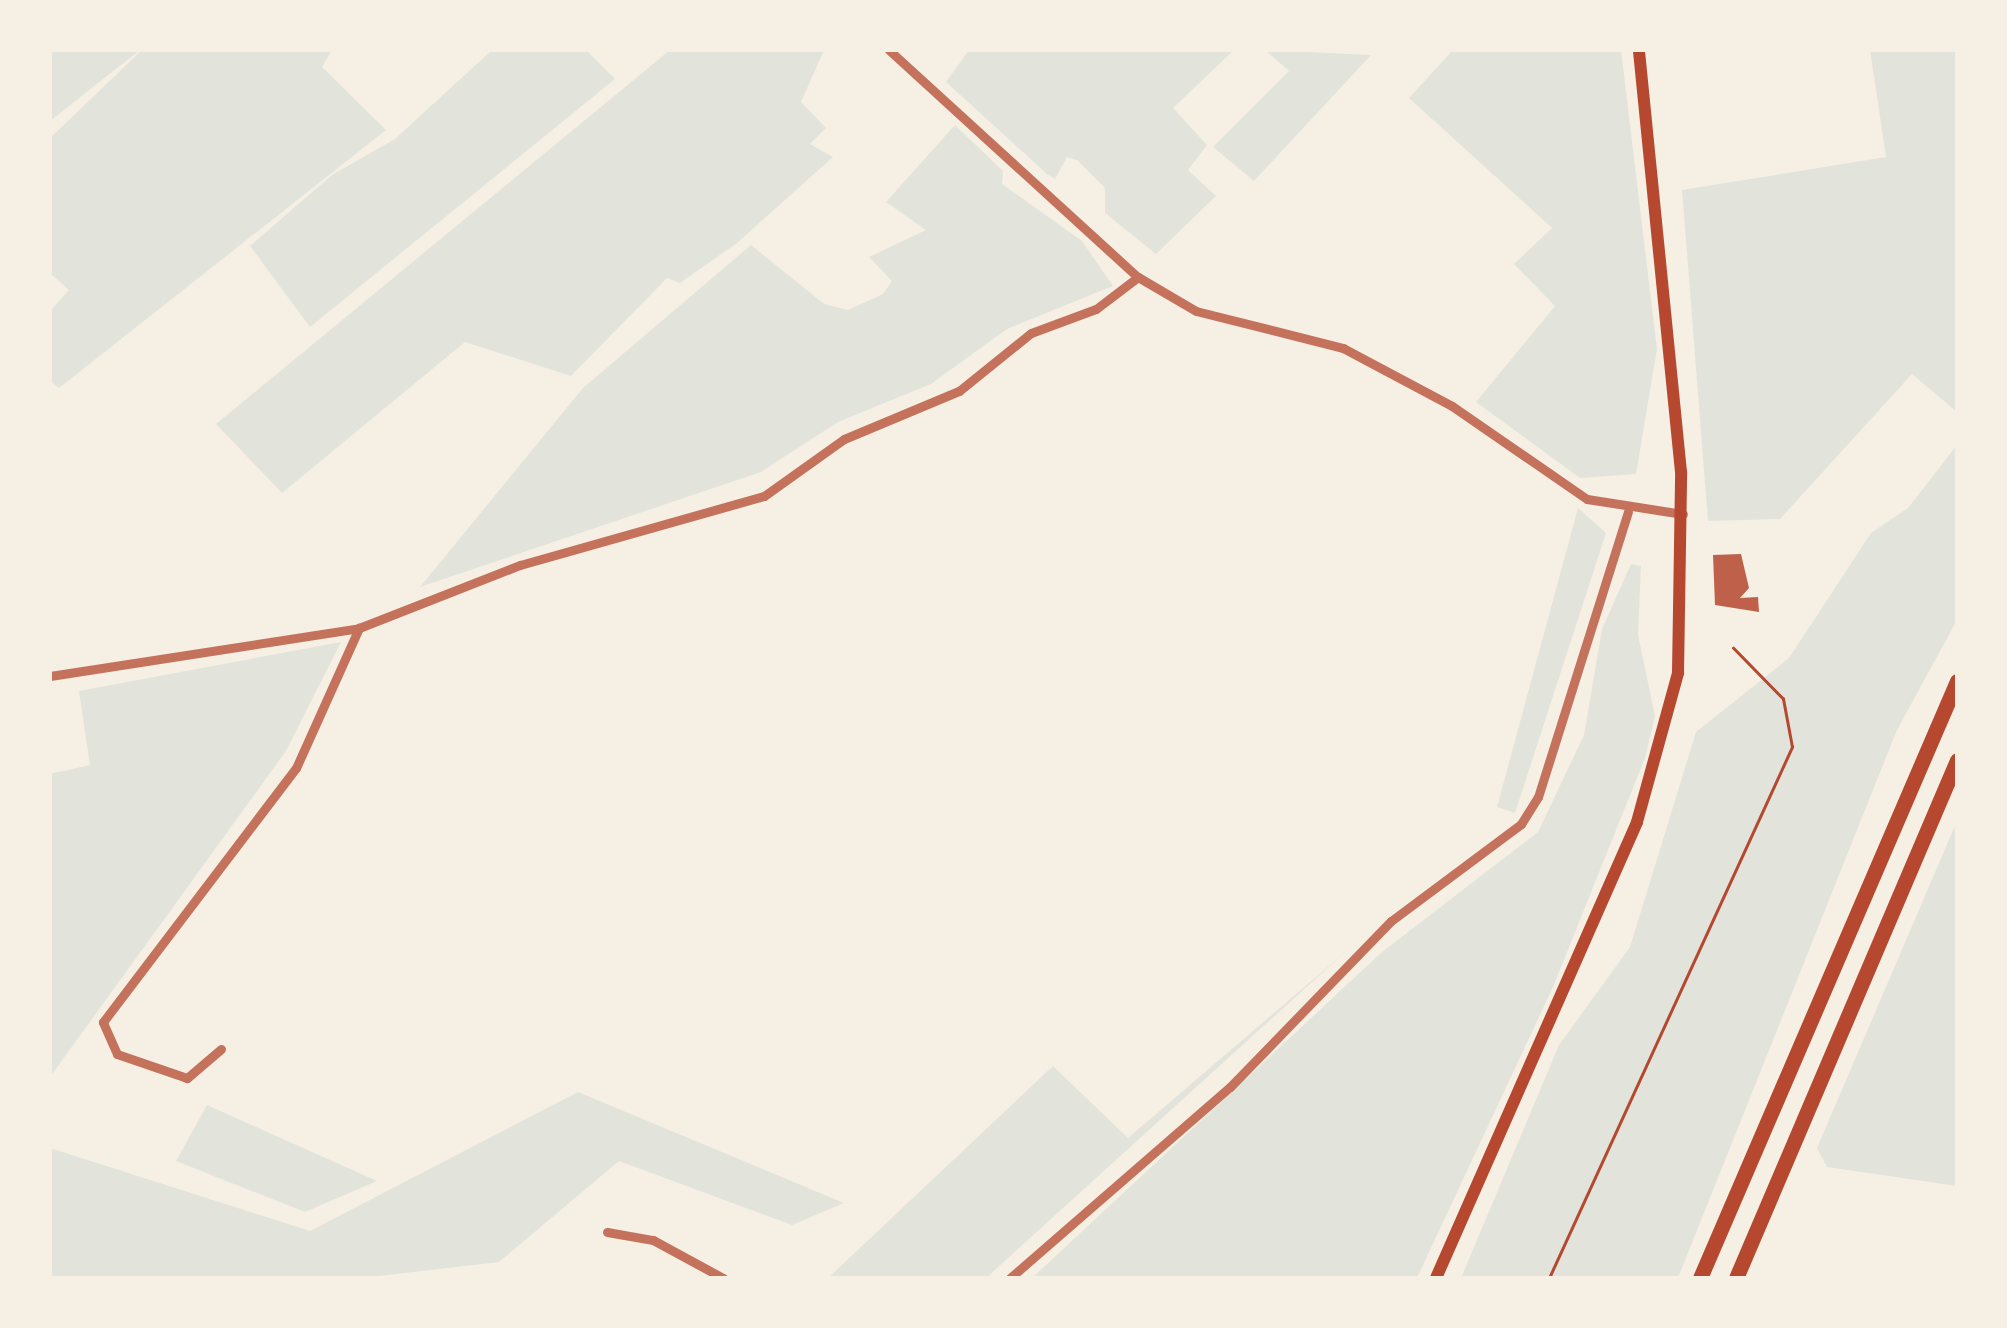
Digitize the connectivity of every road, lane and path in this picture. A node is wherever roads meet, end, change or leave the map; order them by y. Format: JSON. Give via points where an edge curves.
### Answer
{"nodes":[{"id":1,"x":889,"y":50,"type":"edge"},
{"id":2,"x":1639,"y":50,"type":"edge"},
{"id":3,"x":1138,"y":277,"type":"junction"},
{"id":4,"x":1628,"y":512,"type":"junction"},
{"id":5,"x":1683,"y":514,"type":"junction"},
{"id":6,"x":359,"y":628,"type":"junction"},
{"id":7,"x":1734,"y":648,"type":"dead end"},
{"id":8,"x":50,"y":676,"type":"edge"},
{"id":9,"x":1957,"y":681,"type":"edge"},
{"id":10,"x":1957,"y":760,"type":"edge"},
{"id":11,"x":221,"y":1049,"type":"dead end"},
{"id":12,"x":607,"y":1232,"type":"dead end"},
{"id":13,"x":724,"y":1278,"type":"edge"},
{"id":14,"x":1010,"y":1278,"type":"edge"},
{"id":15,"x":1436,"y":1278,"type":"edge"},
{"id":16,"x":1549,"y":1278,"type":"edge"},
{"id":17,"x":1700,"y":1278,"type":"edge"},
{"id":18,"x":1736,"y":1278,"type":"edge"}],
"edges":[{"from":1,"to":3,"type":"street"},
{"from":2,"to":5,"type":"main road"},
{"from":3,"to":4,"type":"street","via":[[1196,311],[1343,348],[1519,448],[1587,498]]},
{"from":3,"to":6,"type":"street","via":[[1096,309],[1031,333],[959,391],[844,439],[764,496],[520,565]]},
{"from":4,"to":5,"type":"street"},
{"from":4,"to":14,"type":"street","via":[[1538,797],[1521,824],[1391,921],[1230,1087]]},
{"from":5,"to":15,"type":"main road","via":[[1681,645],[1650,782]]},
{"from":6,"to":8,"type":"street"},
{"from":6,"to":11,"type":"street","via":[[296,768],[103,1022],[117,1054],[187,1078]]},
{"from":7,"to":16,"type":"path","via":[[1783,698],[1792,747]]},
{"from":9,"to":17,"type":"highway"},
{"from":10,"to":18,"type":"highway"},
{"from":12,"to":13,"type":"street","via":[[653,1240]]}]}
